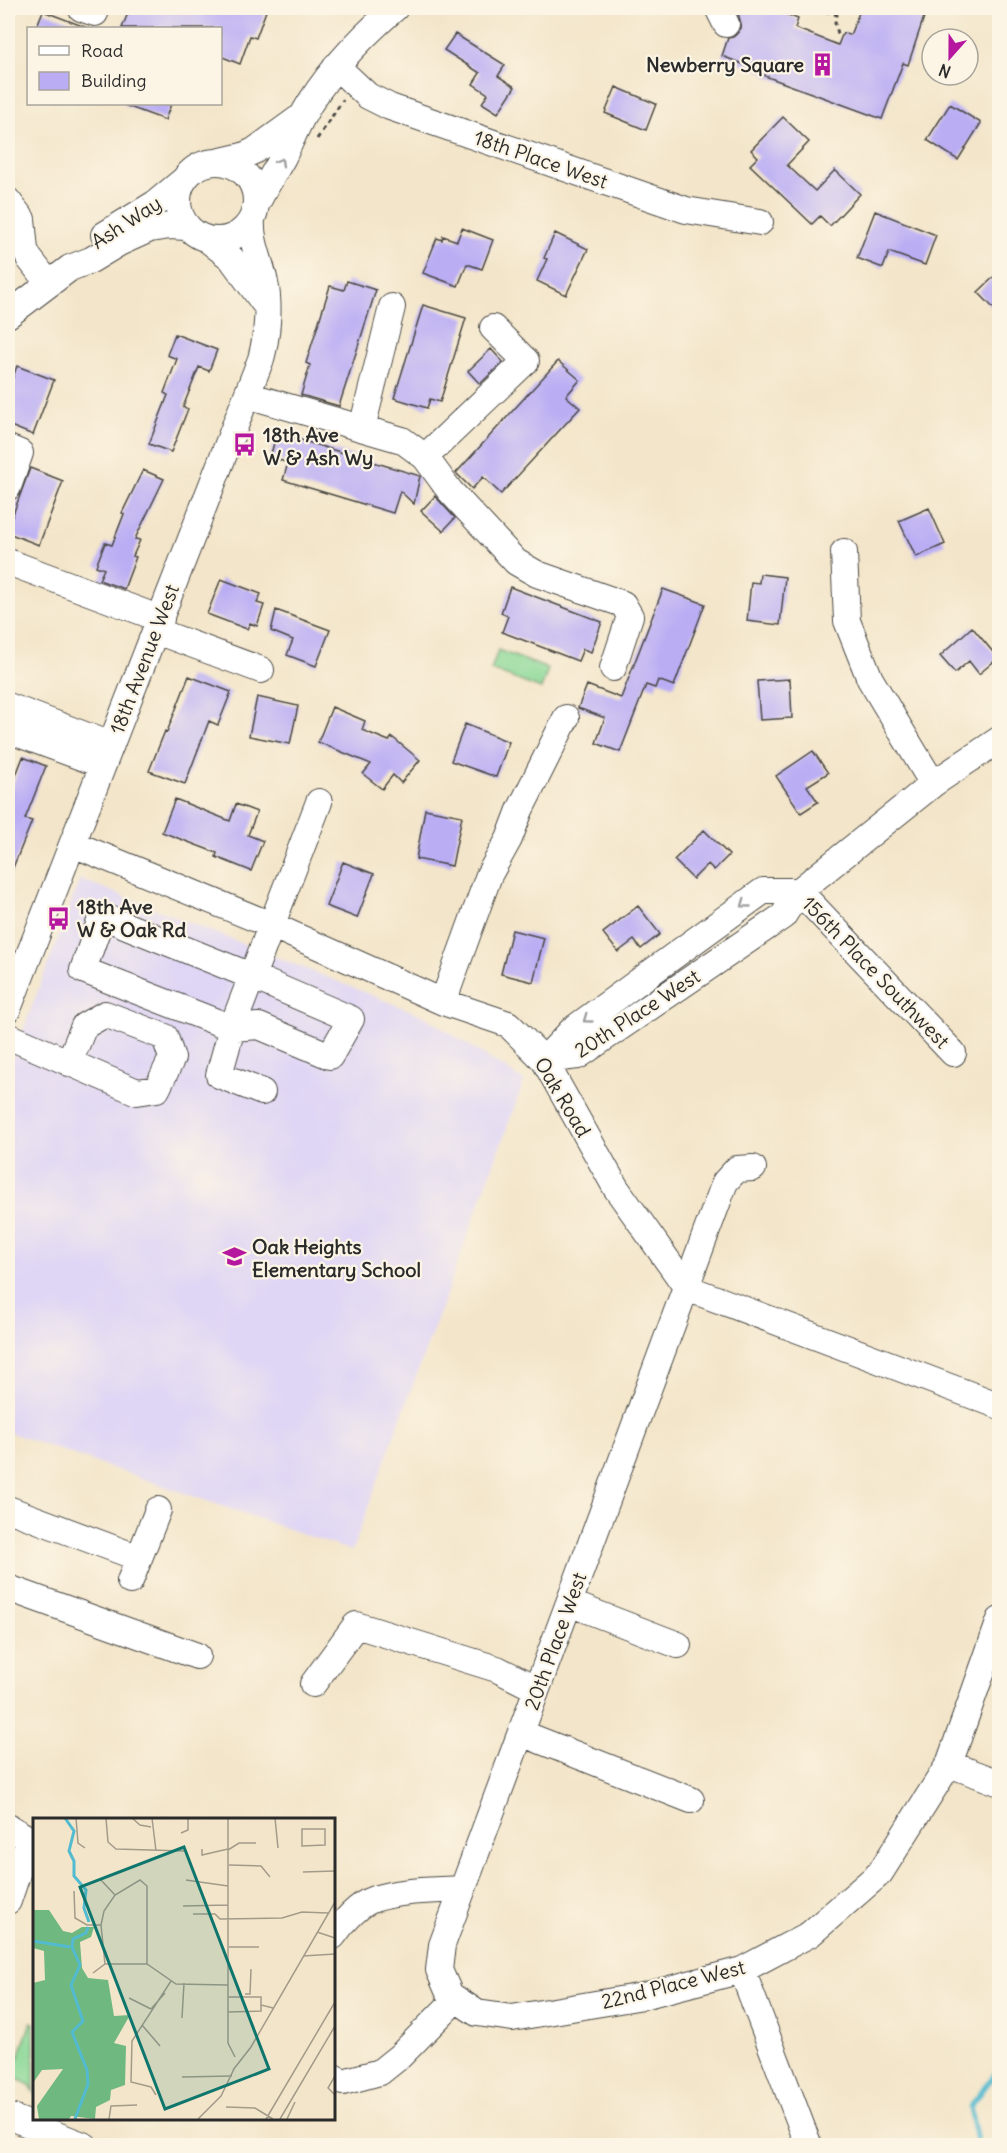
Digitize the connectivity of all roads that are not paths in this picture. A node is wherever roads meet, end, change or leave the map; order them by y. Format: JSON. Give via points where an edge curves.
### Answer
{"nodes":[{"id":1,"x":81,"y":8,"type":"edge"},
{"id":2,"x":97,"y":8,"type":"edge"},
{"id":3,"x":393,"y":8,"type":"edge"},
{"id":4,"x":336,"y":66,"type":"junction"},
{"id":5,"x":303,"y":115,"type":"junction"},
{"id":6,"x":217,"y":162,"type":"junction"},
{"id":7,"x":185,"y":179,"type":"junction"},
{"id":8,"x":8,"y":201,"type":"edge"},
{"id":9,"x":254,"y":213,"type":"junction"},
{"id":10,"x":760,"y":222,"type":"dead end"},
{"id":11,"x":196,"y":233,"type":"junction"},
{"id":12,"x":70,"y":268,"type":"junction"},
{"id":13,"x":49,"y":284,"type":"junction"},
{"id":14,"x":266,"y":306,"type":"junction"},
{"id":15,"x":392,"y":307,"type":"dead end"},
{"id":16,"x":8,"y":315,"type":"edge"},
{"id":17,"x":493,"y":328,"type":"dead end"},
{"id":18,"x":247,"y":395,"type":"junction"},
{"id":19,"x":362,"y":428,"type":"junction"},
{"id":20,"x":8,"y":448,"type":"edge"},
{"id":21,"x":425,"y":457,"type":"junction"},
{"id":22,"x":8,"y":487,"type":"edge"},
{"id":23,"x":844,"y":552,"type":"dead end"},
{"id":24,"x":8,"y":562,"type":"edge"},
{"id":25,"x":158,"y":625,"type":"junction"},
{"id":26,"x":613,"y":668,"type":"dead end"},
{"id":27,"x":261,"y":670,"type":"dead end"},
{"id":28,"x":8,"y":706,"type":"edge"},
{"id":29,"x":566,"y":718,"type":"dead end"},
{"id":30,"x":8,"y":730,"type":"edge"},
{"id":31,"x":999,"y":739,"type":"edge"},
{"id":32,"x":107,"y":755,"type":"junction"},
{"id":33,"x":933,"y":784,"type":"junction"},
{"id":34,"x":319,"y":802,"type":"dead end"},
{"id":35,"x":73,"y":844,"type":"junction"},
{"id":36,"x":799,"y":891,"type":"junction"},
{"id":37,"x":271,"y":925,"type":"junction"},
{"id":38,"x":251,"y":976,"type":"junction"},
{"id":39,"x":140,"y":992,"type":"junction"},
{"id":40,"x":443,"y":1002,"type":"junction"},
{"id":41,"x":8,"y":1010,"type":"edge"},
{"id":42,"x":127,"y":1022,"type":"junction"},
{"id":43,"x":232,"y":1028,"type":"junction"},
{"id":44,"x":8,"y":1036,"type":"edge"},
{"id":45,"x":953,"y":1053,"type":"dead end"},
{"id":46,"x":544,"y":1060,"type":"junction"},
{"id":47,"x":69,"y":1062,"type":"junction"},
{"id":48,"x":262,"y":1092,"type":"dead end"},
{"id":49,"x":753,"y":1168,"type":"dead end"},
{"id":50,"x":687,"y":1288,"type":"junction"},
{"id":51,"x":999,"y":1406,"type":"edge"},
{"id":52,"x":8,"y":1509,"type":"edge"},
{"id":53,"x":158,"y":1510,"type":"dead end"},
{"id":54,"x":8,"y":1588,"type":"edge"},
{"id":55,"x":569,"y":1603,"type":"junction"},
{"id":56,"x":999,"y":1620,"type":"edge"},
{"id":57,"x":678,"y":1645,"type":"dead end"},
{"id":58,"x":197,"y":1656,"type":"dead end"},
{"id":59,"x":313,"y":1684,"type":"dead end"},
{"id":60,"x":537,"y":1689,"type":"junction"},
{"id":61,"x":520,"y":1733,"type":"junction"},
{"id":62,"x":949,"y":1764,"type":"junction"},
{"id":63,"x":999,"y":1783,"type":"edge"},
{"id":64,"x":691,"y":1800,"type":"dead end"},
{"id":65,"x":24,"y":1836,"type":"edge"},
{"id":66,"x":462,"y":1889,"type":"junction"},
{"id":67,"x":8,"y":1901,"type":"edge"},
{"id":68,"x":334,"y":1935,"type":"edge"},
{"id":69,"x":742,"y":1970,"type":"junction"},
{"id":70,"x":453,"y":1996,"type":"junction"},
{"id":71,"x":334,"y":2078,"type":"edge"},
{"id":72,"x":10,"y":2116,"type":"dead end"},
{"id":73,"x":85,"y":2145,"type":"edge"},
{"id":74,"x":809,"y":2145,"type":"edge"}],
"edges":[{"from":1,"to":2,"type":"street","via":[[95,13]]},
{"from":3,"to":4,"type":"street"},
{"from":4,"to":5,"type":"street"},
{"from":4,"to":10,"type":"street","name":"18th Place West","via":[[368,96],[390,107],[686,210]]},
{"from":5,"to":6,"type":"street","via":[[254,151]]},
{"from":9,"to":5,"type":"street","one_way":true},
{"from":6,"to":7,"type":"street","via":[[193,170]]},
{"from":6,"to":9,"type":"street","via":[[248,176],[253,185]]},
{"from":7,"to":11,"type":"street","via":[[178,204],[180,217]]},
{"from":7,"to":12,"type":"street","name":"Ash Way","via":[[156,203],[82,251]]},
{"from":8,"to":13,"type":"street","via":[[22,219],[25,250]]},
{"from":9,"to":11,"type":"street","via":[[233,237],[220,240]]},
{"from":9,"to":14,"type":"street","name":"18th Avenue West","via":[[251,237],[266,285]]},
{"from":11,"to":12,"type":"street","name":"Ash Way","via":[[150,229]]},
{"from":11,"to":14,"type":"street","via":[[231,258]]},
{"from":12,"to":13,"type":"street","name":"Ash Way"},
{"from":13,"to":16,"type":"street","name":"Ash Way"},
{"from":14,"to":18,"type":"street","name":"18th Avenue West","via":[[265,344]]},
{"from":15,"to":19,"type":"street"},
{"from":17,"to":21,"type":"street","via":[[526,361]]},
{"from":18,"to":19,"type":"street"},
{"from":18,"to":25,"type":"street","name":"18th Avenue West"},
{"from":19,"to":21,"type":"street","via":[[402,440]]},
{"from":20,"to":22,"type":"street","via":[[20,453]]},
{"from":21,"to":26,"type":"street","via":[[450,491],[516,562],[623,604],[630,616]]},
{"from":23,"to":33,"type":"street","via":[[847,621],[870,679]]},
{"from":24,"to":25,"type":"street"},
{"from":25,"to":27,"type":"street"},
{"from":25,"to":32,"type":"street","name":"18th Avenue West"},
{"from":28,"to":32,"type":"street"},
{"from":29,"to":40,"type":"street","via":[[489,875]]},
{"from":30,"to":32,"type":"street"},
{"from":31,"to":33,"type":"street","name":"20th Place West"},
{"from":32,"to":35,"type":"street","name":"18th Avenue West"},
{"from":33,"to":36,"type":"street","name":"20th Place West"},
{"from":34,"to":37,"type":"street"},
{"from":35,"to":37,"type":"street","name":"Oak Road"},
{"from":35,"to":41,"type":"street","name":"18th Avenue West"},
{"from":36,"to":45,"type":"street","name":"156th Place Southwest"},
{"from":36,"to":46,"type":"street","name":"20th Place West","via":[[783,916],[578,1056]]},
{"from":37,"to":38,"type":"street"},
{"from":37,"to":40,"type":"street","name":"Oak Road"},
{"from":38,"to":39,"type":"street","via":[[102,916],[83,970]]},
{"from":38,"to":43,"type":"street"},
{"from":38,"to":43,"type":"street","via":[[351,1019],[330,1056],[259,1026]]},
{"from":39,"to":42,"type":"street"},
{"from":39,"to":43,"type":"street"},
{"from":40,"to":46,"type":"street","name":"Oak Road","via":[[508,1024]]},
{"from":42,"to":47,"type":"street","via":[[105,1014],[84,1026]]},
{"from":42,"to":47,"type":"street","via":[[165,1037],[172,1058],[157,1089],[137,1092]]},
{"from":43,"to":48,"type":"street","via":[[219,1075]]},
{"from":44,"to":47,"type":"street"},
{"from":46,"to":50,"type":"street","name":"Oak Road","via":[[616,1188]]},
{"from":49,"to":50,"type":"street","name":"20th Place West","via":[[736,1169],[725,1182]]},
{"from":50,"to":51,"type":"street"},
{"from":50,"to":55,"type":"street","name":"20th Place West"},
{"from":52,"to":53,"type":"street","via":[[135,1570]]},
{"from":54,"to":58,"type":"street"},
{"from":55,"to":57,"type":"street"},
{"from":55,"to":60,"type":"street","name":"20th Place West"},
{"from":56,"to":62,"type":"street","name":"22nd Place West"},
{"from":59,"to":60,"type":"street","via":[[356,1625],[497,1669]]},
{"from":60,"to":61,"type":"street","name":"20th Place West"},
{"from":61,"to":64,"type":"street"},
{"from":61,"to":66,"type":"street","name":"20th Place West"},
{"from":62,"to":63,"type":"street"},
{"from":62,"to":69,"type":"street","name":"22nd Place West","via":[[880,1873],[810,1934]]},
{"from":65,"to":67,"type":"street"},
{"from":66,"to":68,"type":"street","via":[[373,1899]]},
{"from":66,"to":70,"type":"street","name":"20th Place West","via":[[442,1945],[439,1970]]},
{"from":69,"to":70,"type":"street","name":"22nd Place West","via":[[643,1996],[512,2018],[477,2013]]},
{"from":69,"to":74,"type":"street"},
{"from":70,"to":71,"type":"street","via":[[400,2056],[380,2072],[343,2082]]},
{"from":72,"to":73,"type":"street"}]}
